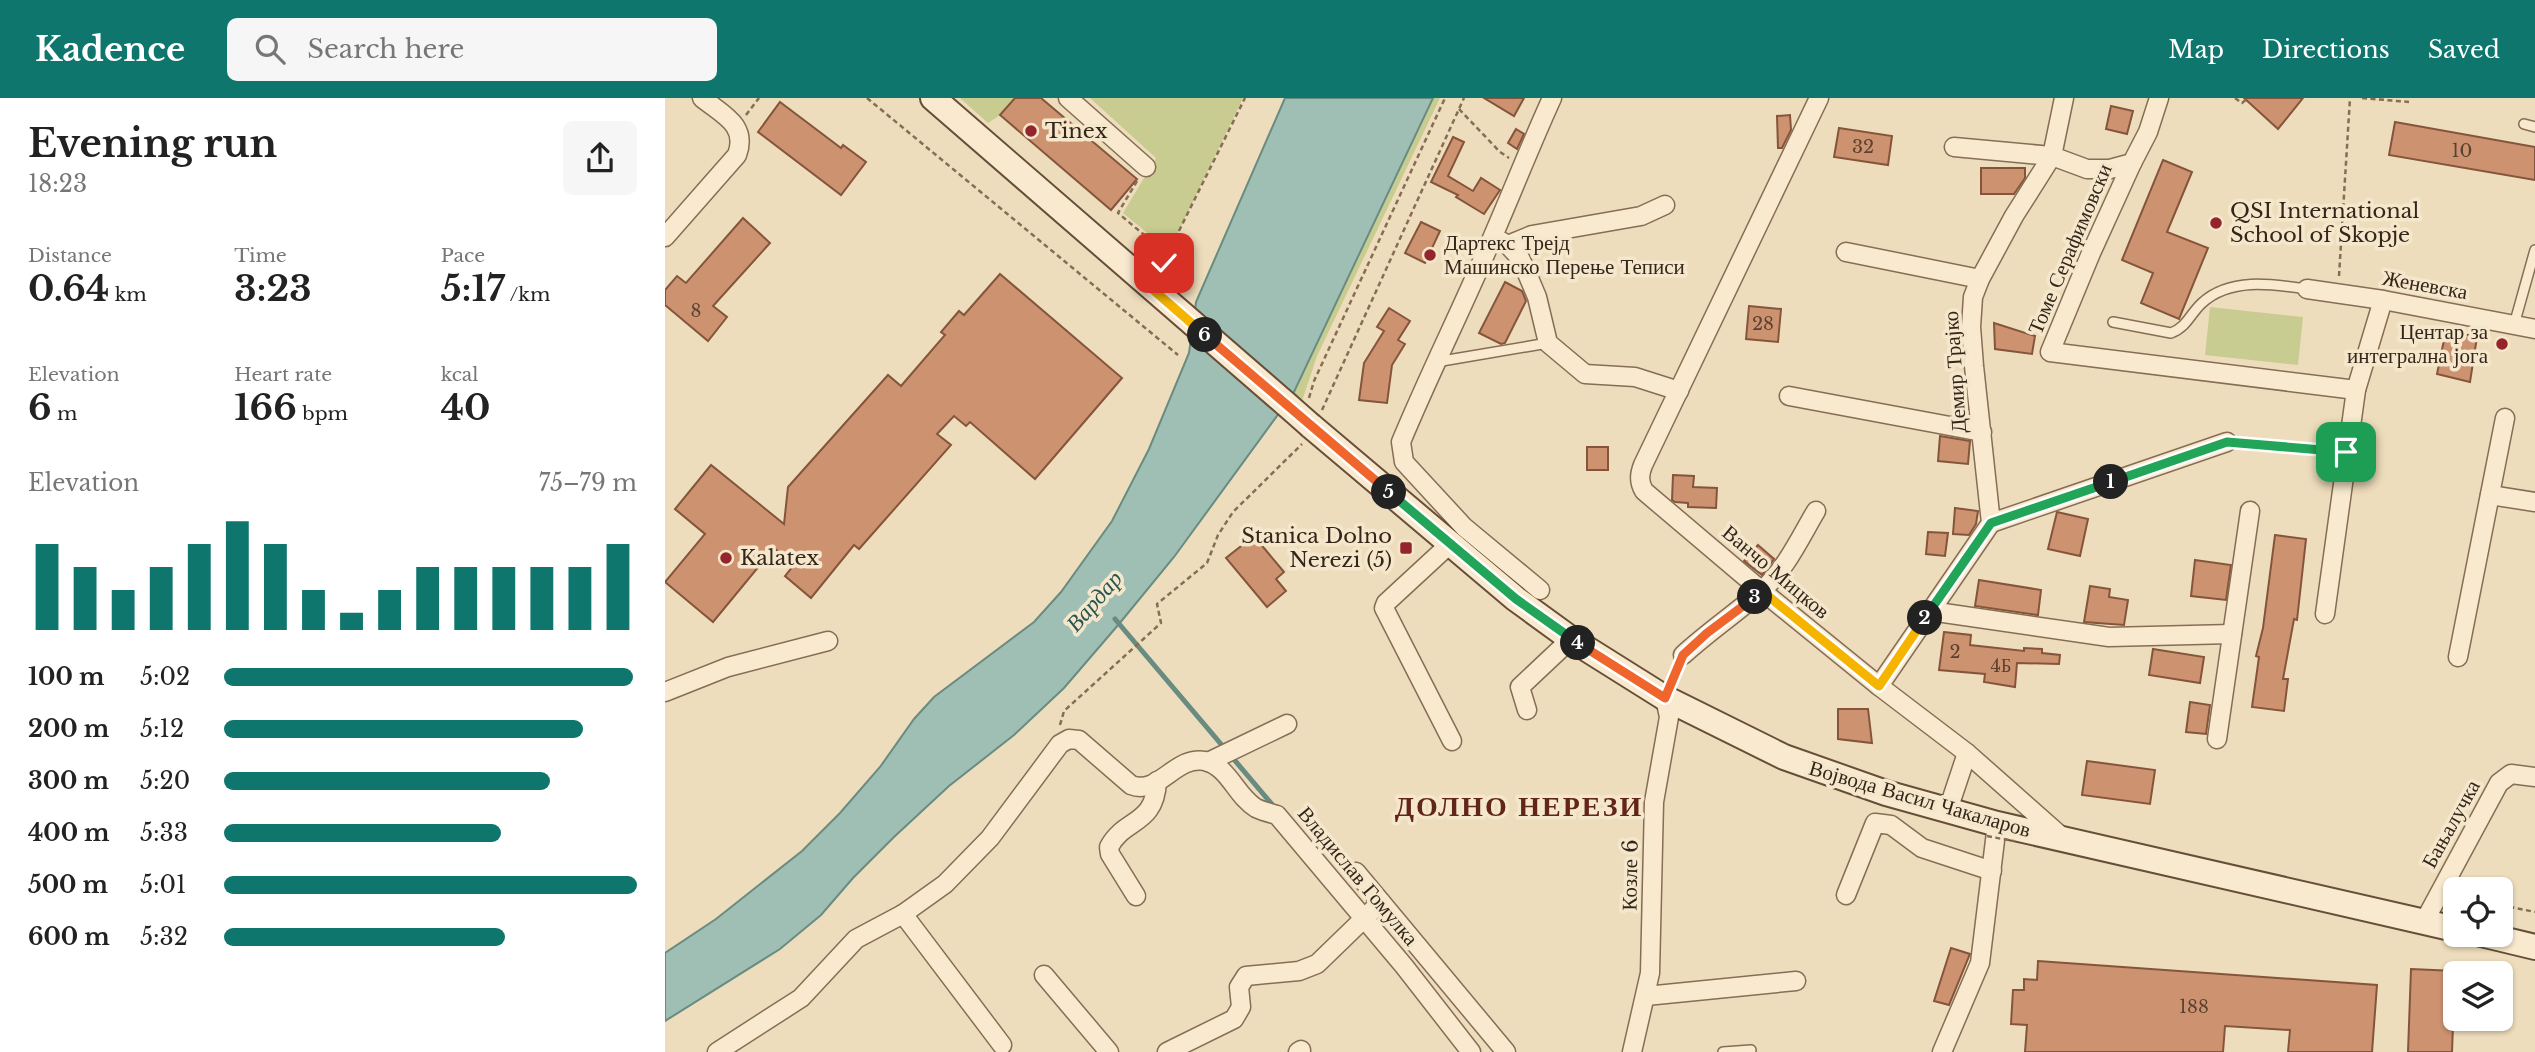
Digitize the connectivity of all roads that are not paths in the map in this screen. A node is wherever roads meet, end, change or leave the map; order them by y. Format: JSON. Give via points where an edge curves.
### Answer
{"nodes":[{"id":1,"x":702,"y":98,"type":"edge"},
{"id":2,"x":933,"y":98,"type":"edge"},
{"id":3,"x":1068,"y":98,"type":"edge"},
{"id":4,"x":1552,"y":98,"type":"edge"},
{"id":5,"x":1819,"y":98,"type":"edge"},
{"id":6,"x":2064,"y":98,"type":"edge"},
{"id":7,"x":2159,"y":98,"type":"edge"},
{"id":8,"x":2524,"y":124,"type":"dead end"},
{"id":9,"x":2535,"y":127,"type":"edge"},
{"id":10,"x":1954,"y":147,"type":"dead end"},
{"id":11,"x":2052,"y":156,"type":"junction"},
{"id":12,"x":2132,"y":163,"type":"junction"},
{"id":13,"x":1146,"y":167,"type":"road end"},
{"id":14,"x":1665,"y":205,"type":"dead end"},
{"id":15,"x":665,"y":236,"type":"edge"},
{"id":16,"x":1501,"y":241,"type":"junction"},
{"id":17,"x":2535,"y":250,"type":"edge"},
{"id":18,"x":1846,"y":252,"type":"dead end"},
{"id":19,"x":1980,"y":279,"type":"junction"},
{"id":20,"x":2307,"y":289,"type":"joint"},
{"id":21,"x":2383,"y":300,"type":"junction"},
{"id":22,"x":2113,"y":322,"type":"dead end"},
{"id":23,"x":2514,"y":325,"type":"junction"},
{"id":24,"x":2535,"y":329,"type":"edge"},
{"id":25,"x":1548,"y":343,"type":"junction"},
{"id":26,"x":1434,"y":363,"type":"junction"},
{"id":27,"x":2356,"y":390,"type":"junction"},
{"id":28,"x":1679,"y":391,"type":"junction"},
{"id":29,"x":1789,"y":396,"type":"dead end"},
{"id":30,"x":2505,"y":418,"type":"dead end"},
{"id":31,"x":1982,"y":432,"type":"junction"},
{"id":32,"x":2227,"y":442,"type":"road end"},
{"id":33,"x":2490,"y":495,"type":"junction"},
{"id":34,"x":2535,"y":502,"type":"edge"},
{"id":35,"x":1816,"y":511,"type":"dead end"},
{"id":36,"x":2250,"y":511,"type":"dead end"},
{"id":37,"x":1991,"y":523,"type":"junction"},
{"id":38,"x":1451,"y":543,"type":"junction"},
{"id":39,"x":1540,"y":590,"type":"dead end"},
{"id":40,"x":1762,"y":591,"type":"junction"},
{"id":41,"x":1930,"y":611,"type":"junction"},
{"id":42,"x":2325,"y":614,"type":"dead end"},
{"id":43,"x":2232,"y":634,"type":"junction"},
{"id":44,"x":1571,"y":639,"type":"junction"},
{"id":45,"x":828,"y":641,"type":"dead end"},
{"id":46,"x":1683,"y":655,"type":"dead end"},
{"id":47,"x":2458,"y":657,"type":"dead end"},
{"id":48,"x":1879,"y":686,"type":"junction"},
{"id":49,"x":665,"y":692,"type":"edge"},
{"id":50,"x":1665,"y":698,"type":"junction"},
{"id":51,"x":1527,"y":710,"type":"dead end"},
{"id":52,"x":1287,"y":724,"type":"dead end"},
{"id":53,"x":2217,"y":739,"type":"dead end"},
{"id":54,"x":1452,"y":741,"type":"dead end"},
{"id":55,"x":1967,"y":753,"type":"junction"},
{"id":56,"x":1222,"y":754,"type":"junction"},
{"id":57,"x":2535,"y":777,"type":"edge"},
{"id":58,"x":1157,"y":781,"type":"junction"},
{"id":59,"x":1948,"y":810,"type":"junction"},
{"id":60,"x":1999,"y":834,"type":"junction"},
{"id":61,"x":2064,"y":839,"type":"junction"},
{"id":62,"x":1992,"y":871,"type":"junction"},
{"id":63,"x":1356,"y":872,"type":"dead end"},
{"id":64,"x":1846,"y":895,"type":"dead end"},
{"id":65,"x":1136,"y":896,"type":"dead end"},
{"id":66,"x":1381,"y":902,"type":"junction"},
{"id":67,"x":903,"y":914,"type":"junction"},
{"id":68,"x":1361,"y":919,"type":"junction"},
{"id":69,"x":2424,"y":922,"type":"junction"},
{"id":70,"x":2443,"y":926,"type":"edge"},
{"id":71,"x":2513,"y":942,"type":"edge"},
{"id":72,"x":2535,"y":947,"type":"edge"},
{"id":73,"x":1044,"y":975,"type":"dead end"},
{"id":74,"x":1796,"y":981,"type":"dead end"},
{"id":75,"x":1646,"y":996,"type":"junction"},
{"id":76,"x":1002,"y":1045,"type":"dead end"},
{"id":77,"x":1499,"y":1050,"type":"edge"},
{"id":78,"x":1751,"y":1050,"type":"dead end"},
{"id":79,"x":717,"y":1052,"type":"edge"},
{"id":80,"x":1109,"y":1052,"type":"edge"},
{"id":81,"x":1167,"y":1052,"type":"edge"},
{"id":82,"x":1471,"y":1052,"type":"edge"},
{"id":83,"x":1632,"y":1052,"type":"edge"},
{"id":84,"x":1723,"y":1052,"type":"edge"},
{"id":85,"x":1942,"y":1052,"type":"edge"}],
"edges":[{"from":1,"to":15,"type":"street","via":[[736,127],[742,139],[737,155]]},
{"from":2,"to":38,"type":"street","name":"Војвода Васил Чакаларов","bridge":true,"via":[[1150,287],[1317,417]]},
{"from":3,"to":13,"type":"street"},
{"from":4,"to":16,"type":"street","via":[[1521,166]]},
{"from":5,"to":28,"type":"street","name":"Ванчо Мицков"},
{"from":6,"to":11,"type":"street","name":"Демир Трајко"},
{"from":7,"to":12,"type":"street","name":"Томе Серафимовски"},
{"from":8,"to":9,"type":"lane"},
{"from":10,"to":11,"type":"street"},
{"from":11,"to":12,"type":"street","name":"Томе Серафимовски","via":[[2087,169]]},
{"from":11,"to":19,"type":"street","name":"Демир Трајко"},
{"from":12,"to":27,"type":"street","name":"Томе Серафимовски","via":[[2050,352]]},
{"from":14,"to":16,"type":"street","via":[[1641,216]]},
{"from":16,"to":25,"type":"street","via":[[1520,258],[1526,271]]},
{"from":16,"to":26,"type":"street"},
{"from":17,"to":23,"type":"lane"},
{"from":18,"to":19,"type":"street"},
{"from":19,"to":31,"type":"street","name":"Демир Трајко","via":[[1971,318]]},
{"from":20,"to":21,"type":"street","name":"Женевска"},
{"from":20,"to":22,"type":"lane","via":[[2270,284],[2230,288],[2203,301],[2187,323],[2171,333]]},
{"from":21,"to":23,"type":"street","name":"Женевска"},
{"from":21,"to":27,"type":"street"},
{"from":23,"to":24,"type":"street","name":"Женевска"},
{"from":25,"to":26,"type":"lane"},
{"from":25,"to":28,"type":"street","via":[[1585,374],[1635,377]]},
{"from":26,"to":39,"type":"street","via":[[1401,442],[1404,462],[1464,527]]},
{"from":27,"to":42,"type":"street"},
{"from":28,"to":40,"type":"street","name":"Ванчо Мицков","via":[[1640,472],[1641,485]]},
{"from":29,"to":31,"type":"street"},
{"from":30,"to":33,"type":"street"},
{"from":31,"to":37,"type":"street","name":"Демир Трајко"},
{"from":32,"to":37,"type":"street"},
{"from":33,"to":34,"type":"street"},
{"from":33,"to":47,"type":"street"},
{"from":35,"to":40,"type":"street"},
{"from":36,"to":43,"type":"street"},
{"from":37,"to":41,"type":"street"},
{"from":38,"to":44,"type":"street","name":"Војвода Васил Чакаларов"},
{"from":38,"to":54,"type":"street","via":[[1384,608]]},
{"from":40,"to":46,"type":"street"},
{"from":40,"to":48,"type":"street","name":"Ванчо Мицков"},
{"from":41,"to":43,"type":"street","via":[[2109,637]]},
{"from":41,"to":48,"type":"street"},
{"from":43,"to":53,"type":"street"},
{"from":44,"to":50,"type":"street","name":"Војвода Васил Чакаларов"},
{"from":44,"to":51,"type":"street","via":[[1520,687]]},
{"from":45,"to":49,"type":"street","via":[[728,667]]},
{"from":48,"to":55,"type":"street","name":"Ванчо Мицков"},
{"from":50,"to":59,"type":"street","name":"Војвода Васил Чакаларов","via":[[1784,758]]},
{"from":50,"to":75,"type":"street","name":"Козле 6","via":[[1669,717],[1654,802],[1652,958]]},
{"from":52,"to":56,"type":"street"},
{"from":55,"to":59,"type":"street"},
{"from":55,"to":61,"type":"street","name":"Ванчо Мицков"},
{"from":56,"to":58,"type":"street","via":[[1192,762]]},
{"from":56,"to":68,"type":"street","name":"Владислав Гомулка","via":[[1219,767],[1255,807],[1277,815]]},
{"from":57,"to":69,"type":"street","name":"Бањалучка","via":[[2511,774],[2499,783]]},
{"from":58,"to":65,"type":"street","via":[[1149,812],[1109,847]]},
{"from":58,"to":67,"type":"street","via":[[1147,788],[1131,785],[1079,740],[1069,739],[1060,744],[990,838],[945,884]]},
{"from":59,"to":60,"type":"street","name":"Војвода Васил Чакаларов"},
{"from":60,"to":61,"type":"street","name":"Војвода Васил Чакаларов"},
{"from":60,"to":62,"type":"street"},
{"from":61,"to":69,"type":"street","name":"Војвода Васил Чакаларов"},
{"from":62,"to":64,"type":"street","via":[[1922,848],[1891,825],[1875,823]]},
{"from":62,"to":85,"type":"street","via":[[1980,963]]},
{"from":63,"to":66,"type":"street"},
{"from":66,"to":68,"type":"street"},
{"from":66,"to":77,"type":"street"},
{"from":67,"to":76,"type":"street"},
{"from":67,"to":79,"type":"street","via":[[856,939],[801,998]]},
{"from":68,"to":81,"type":"street","via":[[1317,964],[1299,971],[1246,976],[1239,987],[1241,1007],[1234,1019]]},
{"from":68,"to":82,"type":"street","name":"Владислав Гомулка"},
{"from":69,"to":70,"type":"street","name":"Војвода Васил Чакаларов"},
{"from":71,"to":72,"type":"street"},
{"from":73,"to":80,"type":"street"},
{"from":74,"to":75,"type":"street"},
{"from":75,"to":83,"type":"street","name":"Козле 6"},
{"from":78,"to":84,"type":"lane"}]}
